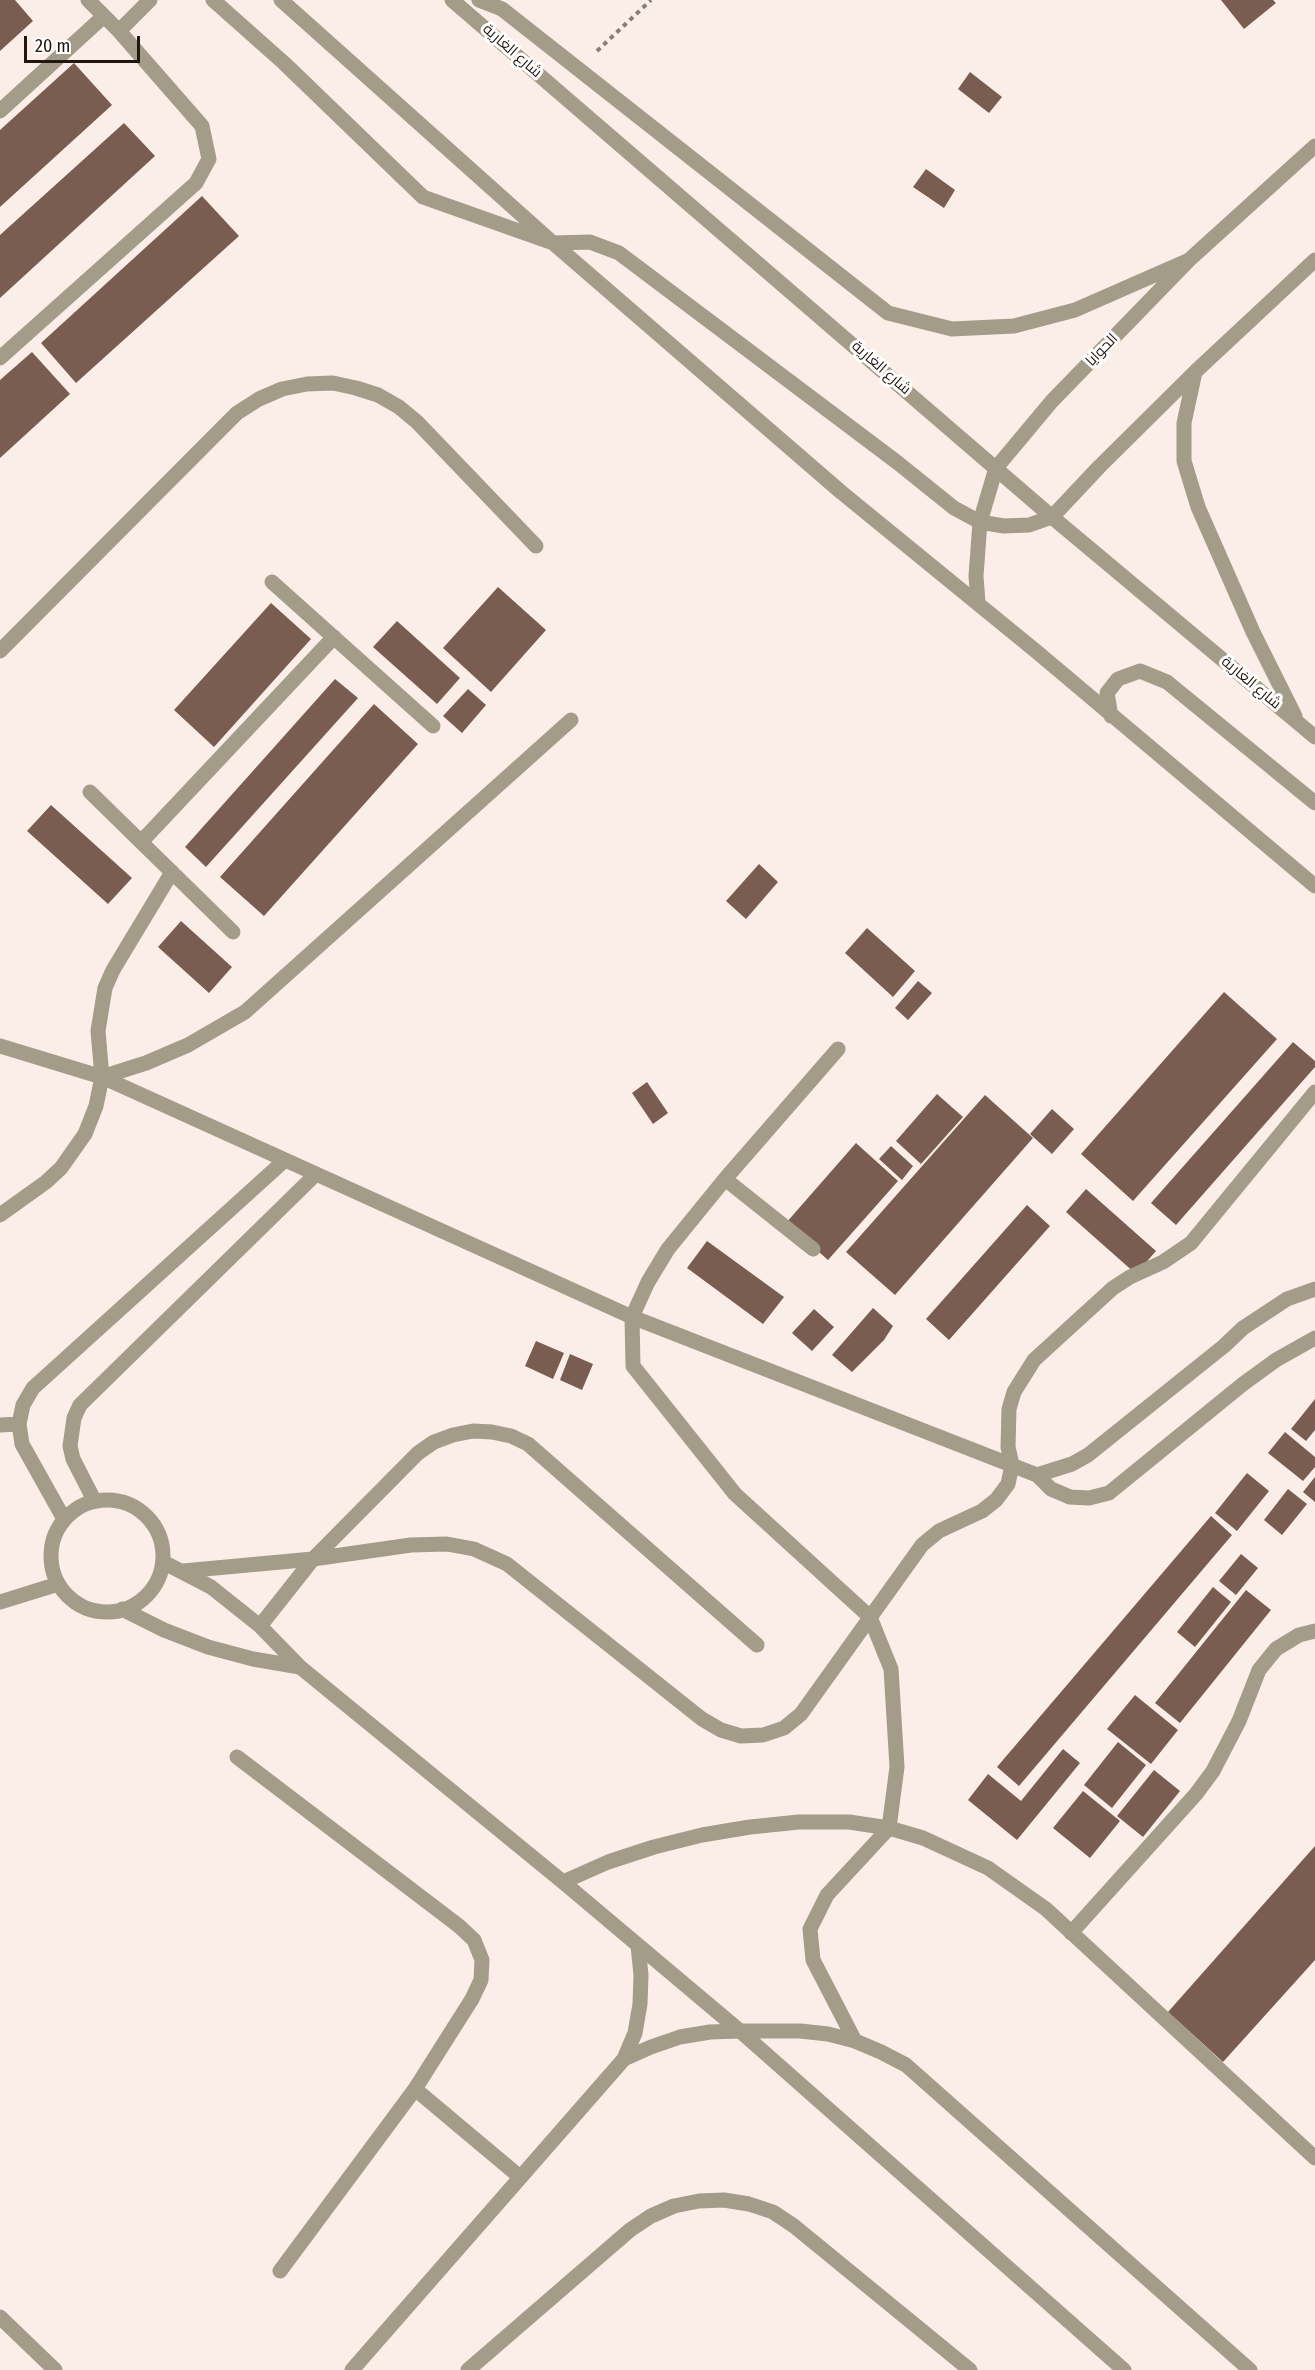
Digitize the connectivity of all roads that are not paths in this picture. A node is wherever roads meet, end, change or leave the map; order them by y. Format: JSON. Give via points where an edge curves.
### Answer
{"nodes":[{"id":1,"x":150,"y":0,"type":"edge"},
{"id":2,"x":213,"y":0,"type":"edge"},
{"id":3,"x":281,"y":0,"type":"edge"},
{"id":4,"x":452,"y":0,"type":"edge"},
{"id":5,"x":479,"y":0,"type":"edge"},
{"id":6,"x":90,"y":1,"type":"edge"},
{"id":7,"x":104,"y":16,"type":"junction"},
{"id":8,"x":119,"y":31,"type":"junction"},
{"id":9,"x":0,"y":111,"type":"edge"},
{"id":10,"x":1315,"y":146,"type":"edge"},
{"id":11,"x":553,"y":243,"type":"junction"},
{"id":12,"x":1189,"y":260,"type":"junction"},
{"id":13,"x":1315,"y":260,"type":"edge"},
{"id":14,"x":0,"y":358,"type":"edge"},
{"id":15,"x":1195,"y":372,"type":"junction"},
{"id":16,"x":996,"y":468,"type":"junction"},
{"id":17,"x":1052,"y":518,"type":"junction"},
{"id":18,"x":980,"y":522,"type":"junction"},
{"id":19,"x":536,"y":546,"type":"dead end"},
{"id":20,"x":272,"y":582,"type":"dead end"},
{"id":21,"x":978,"y":603,"type":"junction"},
{"id":22,"x":334,"y":637,"type":"junction"},
{"id":23,"x":0,"y":651,"type":"edge"},
{"id":24,"x":1111,"y":716,"type":"junction"},
{"id":25,"x":570,"y":720,"type":"dead end"},
{"id":26,"x":1298,"y":723,"type":"junction"},
{"id":27,"x":433,"y":726,"type":"dead end"},
{"id":28,"x":1314,"y":735,"type":"edge"},
{"id":29,"x":90,"y":792,"type":"dead end"},
{"id":30,"x":1315,"y":803,"type":"edge"},
{"id":31,"x":141,"y":842,"type":"junction"},
{"id":32,"x":172,"y":872,"type":"junction"},
{"id":33,"x":1315,"y":886,"type":"edge"},
{"id":34,"x":233,"y":932,"type":"dead end"},
{"id":35,"x":0,"y":1046,"type":"edge"},
{"id":36,"x":838,"y":1049,"type":"dead end"},
{"id":37,"x":102,"y":1077,"type":"junction"},
{"id":38,"x":1315,"y":1092,"type":"edge"},
{"id":39,"x":285,"y":1160,"type":"junction"},
{"id":40,"x":315,"y":1174,"type":"junction"},
{"id":41,"x":725,"y":1179,"type":"junction"},
{"id":42,"x":0,"y":1215,"type":"edge"},
{"id":43,"x":813,"y":1249,"type":"dead end"},
{"id":44,"x":1315,"y":1289,"type":"edge"},
{"id":45,"x":632,"y":1317,"type":"junction"},
{"id":46,"x":1315,"y":1338,"type":"edge"},
{"id":47,"x":0,"y":1425,"type":"edge"},
{"id":48,"x":19,"y":1425,"type":"junction"},
{"id":49,"x":1012,"y":1465,"type":"junction"},
{"id":50,"x":1037,"y":1475,"type":"junction"},
{"id":51,"x":94,"y":1500,"type":"junction"},
{"id":52,"x":64,"y":1519,"type":"junction"},
{"id":53,"x":313,"y":1559,"type":"junction"},
{"id":54,"x":163,"y":1562,"type":"junction"},
{"id":55,"x":183,"y":1571,"type":"junction"},
{"id":56,"x":58,"y":1584,"type":"junction"},
{"id":57,"x":0,"y":1602,"type":"edge"},
{"id":58,"x":122,"y":1609,"type":"junction"},
{"id":59,"x":870,"y":1617,"type":"junction"},
{"id":60,"x":260,"y":1626,"type":"junction"},
{"id":61,"x":1315,"y":1631,"type":"edge"},
{"id":62,"x":757,"y":1645,"type":"dead end"},
{"id":63,"x":300,"y":1666,"type":"junction"},
{"id":64,"x":237,"y":1757,"type":"dead end"},
{"id":65,"x":889,"y":1828,"type":"junction"},
{"id":66,"x":563,"y":1882,"type":"junction"},
{"id":67,"x":1071,"y":1933,"type":"junction"},
{"id":68,"x":638,"y":1946,"type":"junction"},
{"id":69,"x":740,"y":2031,"type":"junction"},
{"id":70,"x":855,"y":2041,"type":"junction"},
{"id":71,"x":624,"y":2059,"type":"junction"},
{"id":72,"x":415,"y":2089,"type":"junction"},
{"id":73,"x":1315,"y":2158,"type":"edge"},
{"id":74,"x":520,"y":2177,"type":"junction"},
{"id":75,"x":280,"y":2271,"type":"dead end"},
{"id":76,"x":0,"y":2317,"type":"edge"},
{"id":77,"x":55,"y":2370,"type":"edge"},
{"id":78,"x":352,"y":2370,"type":"edge"},
{"id":79,"x":468,"y":2370,"type":"edge"},
{"id":80,"x":970,"y":2370,"type":"edge"},
{"id":81,"x":1124,"y":2370,"type":"edge"},
{"id":82,"x":1250,"y":2370,"type":"edge"}],
"edges":[{"from":1,"to":8,"type":"street"},
{"from":2,"to":11,"type":"street","via":[[423,197]]},
{"from":3,"to":11,"type":"street"},
{"from":4,"to":16,"type":"street","name":"شارع الغارية"},
{"from":5,"to":12,"type":"street","via":[[502,9],[888,313],[952,329],[1014,326],[1075,310]]},
{"from":6,"to":7,"type":"street"},
{"from":7,"to":8,"type":"street"},
{"from":7,"to":9,"type":"street"},
{"from":8,"to":14,"type":"street","via":[[202,126],[209,159],[196,183]]},
{"from":10,"to":12,"type":"street","name":"الحوايا"},
{"from":11,"to":18,"type":"street","via":[[590,242],[619,253],[954,508]]},
{"from":11,"to":21,"type":"street","via":[[841,492]]},
{"from":12,"to":16,"type":"street","name":"الحوايا","via":[[1052,401]]},
{"from":13,"to":15,"type":"street"},
{"from":15,"to":17,"type":"street"},
{"from":15,"to":26,"type":"street","via":[[1184,423],[1184,460],[1198,507]]},
{"from":16,"to":17,"type":"street","name":"شارع الغارية"},
{"from":16,"to":18,"type":"street","name":"الحوايا"},
{"from":17,"to":18,"type":"street","via":[[1029,525]]},
{"from":17,"to":26,"type":"street","name":"شارع الغارية"},
{"from":18,"to":21,"type":"street","name":"الحوايا"},
{"from":19,"to":23,"type":"street","via":[[399,407],[378,395],[333,383],[282,389],[237,413]]},
{"from":20,"to":22,"type":"street"},
{"from":21,"to":24,"type":"street"},
{"from":22,"to":27,"type":"street"},
{"from":22,"to":31,"type":"street"},
{"from":24,"to":30,"type":"street","via":[[1107,693],[1118,679],[1140,671],[1167,682]]},
{"from":24,"to":33,"type":"street"},
{"from":25,"to":37,"type":"street","via":[[245,1012],[188,1045]]},
{"from":26,"to":28,"type":"street","name":"شارع الغارية"},
{"from":29,"to":31,"type":"street"},
{"from":31,"to":32,"type":"street"},
{"from":32,"to":34,"type":"street"},
{"from":32,"to":37,"type":"street","via":[[105,988],[98,1031]]},
{"from":35,"to":37,"type":"street"},
{"from":36,"to":41,"type":"street"},
{"from":37,"to":39,"type":"street"},
{"from":37,"to":42,"type":"street","via":[[96,1106],[74,1152],[46,1182]]},
{"from":38,"to":49,"type":"street","via":[[1191,1243],[1113,1288],[1034,1360],[1014,1392],[1009,1409],[1008,1447]]},
{"from":39,"to":40,"type":"street"},
{"from":39,"to":48,"type":"street","via":[[33,1388],[23,1405]]},
{"from":40,"to":45,"type":"street"},
{"from":40,"to":51,"type":"street","via":[[80,1406],[70,1446]]},
{"from":41,"to":43,"type":"street"},
{"from":41,"to":45,"type":"street","via":[[668,1249]]},
{"from":44,"to":50,"type":"street","via":[[1287,1299],[1257,1317],[1088,1455]]},
{"from":45,"to":49,"type":"street"},
{"from":45,"to":59,"type":"street","via":[[633,1366],[640,1376],[735,1494]]},
{"from":46,"to":50,"type":"street","via":[[1243,1384],[1109,1493],[1070,1497],[1051,1489]]},
{"from":47,"to":48,"type":"street"},
{"from":48,"to":52,"type":"street","via":[[22,1444]]},
{"from":49,"to":50,"type":"street"},
{"from":49,"to":59,"type":"street","via":[[1008,1484],[996,1500],[939,1531],[922,1545]]},
{"from":51,"to":52,"type":"street"},
{"from":51,"to":54,"type":"street","via":[[112,1499],[144,1513],[156,1526],[163,1543]]},
{"from":52,"to":56,"type":"street","via":[[51,1551]]},
{"from":53,"to":55,"type":"street"},
{"from":53,"to":59,"type":"street","via":[[411,1545],[447,1544],[474,1549],[507,1564],[702,1719],[741,1736],[763,1735],[784,1728],[801,1714]]},
{"from":53,"to":60,"type":"street"},
{"from":53,"to":62,"type":"street","via":[[418,1453],[453,1435],[492,1432],[528,1444]]},
{"from":54,"to":55,"type":"street"},
{"from":54,"to":58,"type":"street","via":[[160,1578],[150,1593]]},
{"from":55,"to":60,"type":"street","via":[[211,1587]]},
{"from":56,"to":57,"type":"street"},
{"from":56,"to":58,"type":"street","via":[[85,1608],[103,1613]]},
{"from":58,"to":63,"type":"street","via":[[208,1647]]},
{"from":59,"to":65,"type":"street","via":[[891,1669],[897,1767]]},
{"from":60,"to":63,"type":"street"},
{"from":61,"to":67,"type":"street","via":[[1299,1635],[1276,1649],[1259,1670],[1213,1771]]},
{"from":63,"to":66,"type":"street"},
{"from":64,"to":72,"type":"street","via":[[474,1940],[482,1960],[481,1980]]},
{"from":65,"to":66,"type":"street","via":[[849,1822],[799,1822],[740,1828],[654,1847]]},
{"from":65,"to":67,"type":"street","via":[[923,1838],[988,1868],[1046,1909]]},
{"from":65,"to":70,"type":"street","via":[[827,1895],[810,1929],[813,1960]]},
{"from":66,"to":68,"type":"street"},
{"from":67,"to":73,"type":"street"},
{"from":68,"to":69,"type":"street"},
{"from":68,"to":71,"type":"street","via":[[640,2004]]},
{"from":69,"to":70,"type":"street","via":[[800,2031]]},
{"from":69,"to":71,"type":"street","via":[[680,2037]]},
{"from":69,"to":81,"type":"street"},
{"from":70,"to":82,"type":"street","via":[[906,2065]]},
{"from":71,"to":74,"type":"street"},
{"from":72,"to":74,"type":"street"},
{"from":72,"to":75,"type":"street"},
{"from":74,"to":78,"type":"street"},
{"from":76,"to":77,"type":"street"},
{"from":79,"to":80,"type":"street","via":[[651,2216],[690,2202],[724,2200],[757,2206],[795,2226]]}]}
